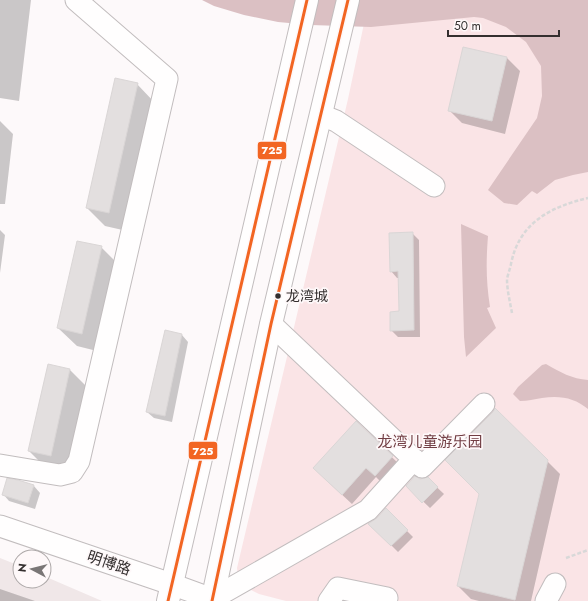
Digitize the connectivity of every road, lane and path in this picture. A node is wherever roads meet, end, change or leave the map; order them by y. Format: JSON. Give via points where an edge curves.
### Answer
{"nodes":[{"id":1,"x":76,"y":0,"type":"edge"},
{"id":2,"x":307,"y":0,"type":"edge"},
{"id":3,"x":348,"y":0,"type":"edge"},
{"id":4,"x":321,"y":115,"type":"junction"},
{"id":5,"x":434,"y":186,"type":"dead end"},
{"id":6,"x":588,"y":198,"type":"edge"},
{"id":7,"x":512,"y":313,"type":"dead end"},
{"id":8,"x":271,"y":324,"type":"junction"},
{"id":9,"x":484,"y":404,"type":"dead end"},
{"id":10,"x":414,"y":459,"type":"junction"},
{"id":11,"x":0,"y":465,"type":"edge"},
{"id":12,"x":0,"y":526,"type":"edge"},
{"id":13,"x":588,"y":550,"type":"edge"},
{"id":14,"x":566,"y":558,"type":"dead end"},
{"id":15,"x":170,"y":592,"type":"edge"},
{"id":16,"x":387,"y":598,"type":"dead end"},
{"id":17,"x":214,"y":600,"type":"edge"},
{"id":18,"x":329,"y":601,"type":"edge"}],
"edges":[{"from":1,"to":11,"type":"street","via":[[167,79],[79,461],[72,472],[60,475]]},
{"from":2,"to":15,"type":"main road"},
{"from":3,"to":4,"type":"main road"},
{"from":4,"to":5,"type":"street","via":[[336,121]]},
{"from":4,"to":8,"type":"main road"},
{"from":6,"to":7,"type":"path","via":[[567,203],[546,213],[526,229],[513,252],[507,280]]},
{"from":8,"to":10,"type":"street"},
{"from":8,"to":17,"type":"main road"},
{"from":9,"to":10,"type":"street","via":[[422,467]]},
{"from":10,"to":17,"type":"street","via":[[368,510]]},
{"from":12,"to":15,"type":"street","name":"明博路"},
{"from":13,"to":14,"type":"path"},
{"from":15,"to":17,"type":"street","name":"明博路"},
{"from":16,"to":18,"type":"street","via":[[338,588]]}]}
